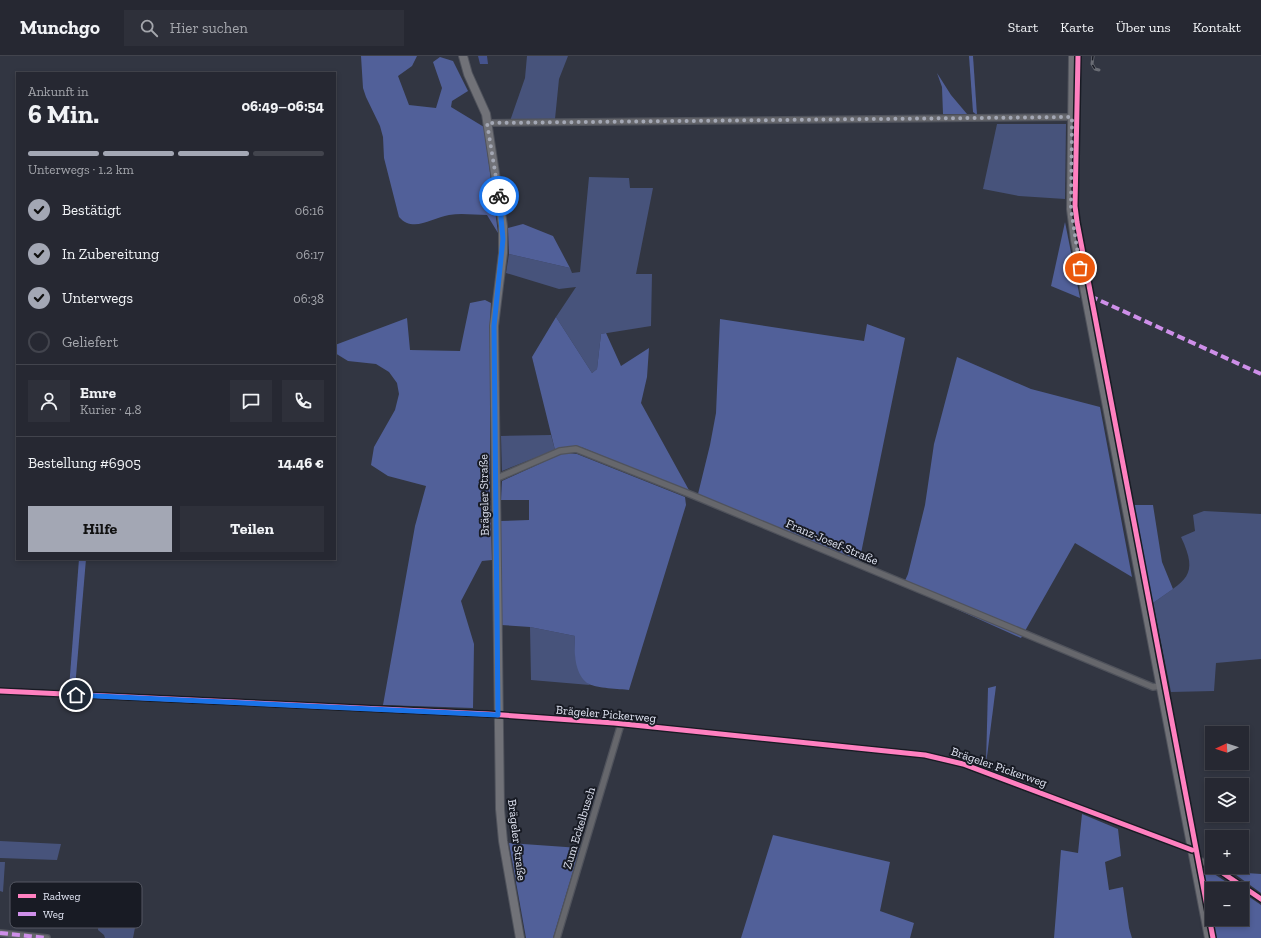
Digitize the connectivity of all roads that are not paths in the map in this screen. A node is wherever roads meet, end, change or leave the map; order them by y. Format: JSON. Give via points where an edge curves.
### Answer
{"nodes":[{"id":1,"x":462,"y":56,"type":"edge"},
{"id":2,"x":1074,"y":56,"type":"edge"},
{"id":3,"x":1072,"y":117,"type":"junction"},
{"id":4,"x":487,"y":123,"type":"junction"},
{"id":5,"x":495,"y":479,"type":"junction"},
{"id":6,"x":1160,"y":686,"type":"junction"},
{"id":7,"x":0,"y":691,"type":"edge"},
{"id":8,"x":498,"y":715,"type":"junction"},
{"id":9,"x":621,"y":724,"type":"junction"},
{"id":10,"x":1192,"y":850,"type":"junction"},
{"id":11,"x":1194,"y":860,"type":"junction"},
{"id":12,"x":1205,"y":863,"type":"edge"},
{"id":13,"x":1224,"y":874,"type":"edge"},
{"id":14,"x":1261,"y":899,"type":"edge"},
{"id":15,"x":0,"y":933,"type":"edge"},
{"id":16,"x":47,"y":938,"type":"edge"},
{"id":17,"x":520,"y":938,"type":"edge"},
{"id":18,"x":557,"y":938,"type":"edge"},
{"id":19,"x":1209,"y":938,"type":"edge"}],
"edges":[{"from":1,"to":4,"type":"street","name":"Brägeler Straße","via":[[483,105]]},
{"from":2,"to":3,"type":"street"},
{"from":3,"to":4,"type":"street"},
{"from":3,"to":6,"type":"street","via":[[1071,209],[1075,240]]},
{"from":4,"to":5,"type":"street","name":"Brägeler Straße","via":[[503,239],[494,326]]},
{"from":5,"to":6,"type":"street","name":"Franz-Josef-Straße","via":[[560,451],[576,449],[1153,687]]},
{"from":5,"to":8,"type":"street","name":"Brägeler Straße"},
{"from":6,"to":10,"type":"street"},
{"from":7,"to":8,"type":"street","name":"Brägeler Pickerweg"},
{"from":8,"to":9,"type":"street","name":"Brägeler Pickerweg"},
{"from":8,"to":17,"type":"street","name":"Brägeler Straße","via":[[501,825]]},
{"from":9,"to":10,"type":"street","name":"Brägeler Pickerweg","via":[[694,733],[822,743],[947,759]]},
{"from":9,"to":18,"type":"street","name":"Zum Eckelbusch"},
{"from":10,"to":11,"type":"street"},
{"from":11,"to":12,"type":"street"},
{"from":11,"to":19,"type":"street"},
{"from":13,"to":14,"type":"street"},
{"from":15,"to":16,"type":"street"}]}
